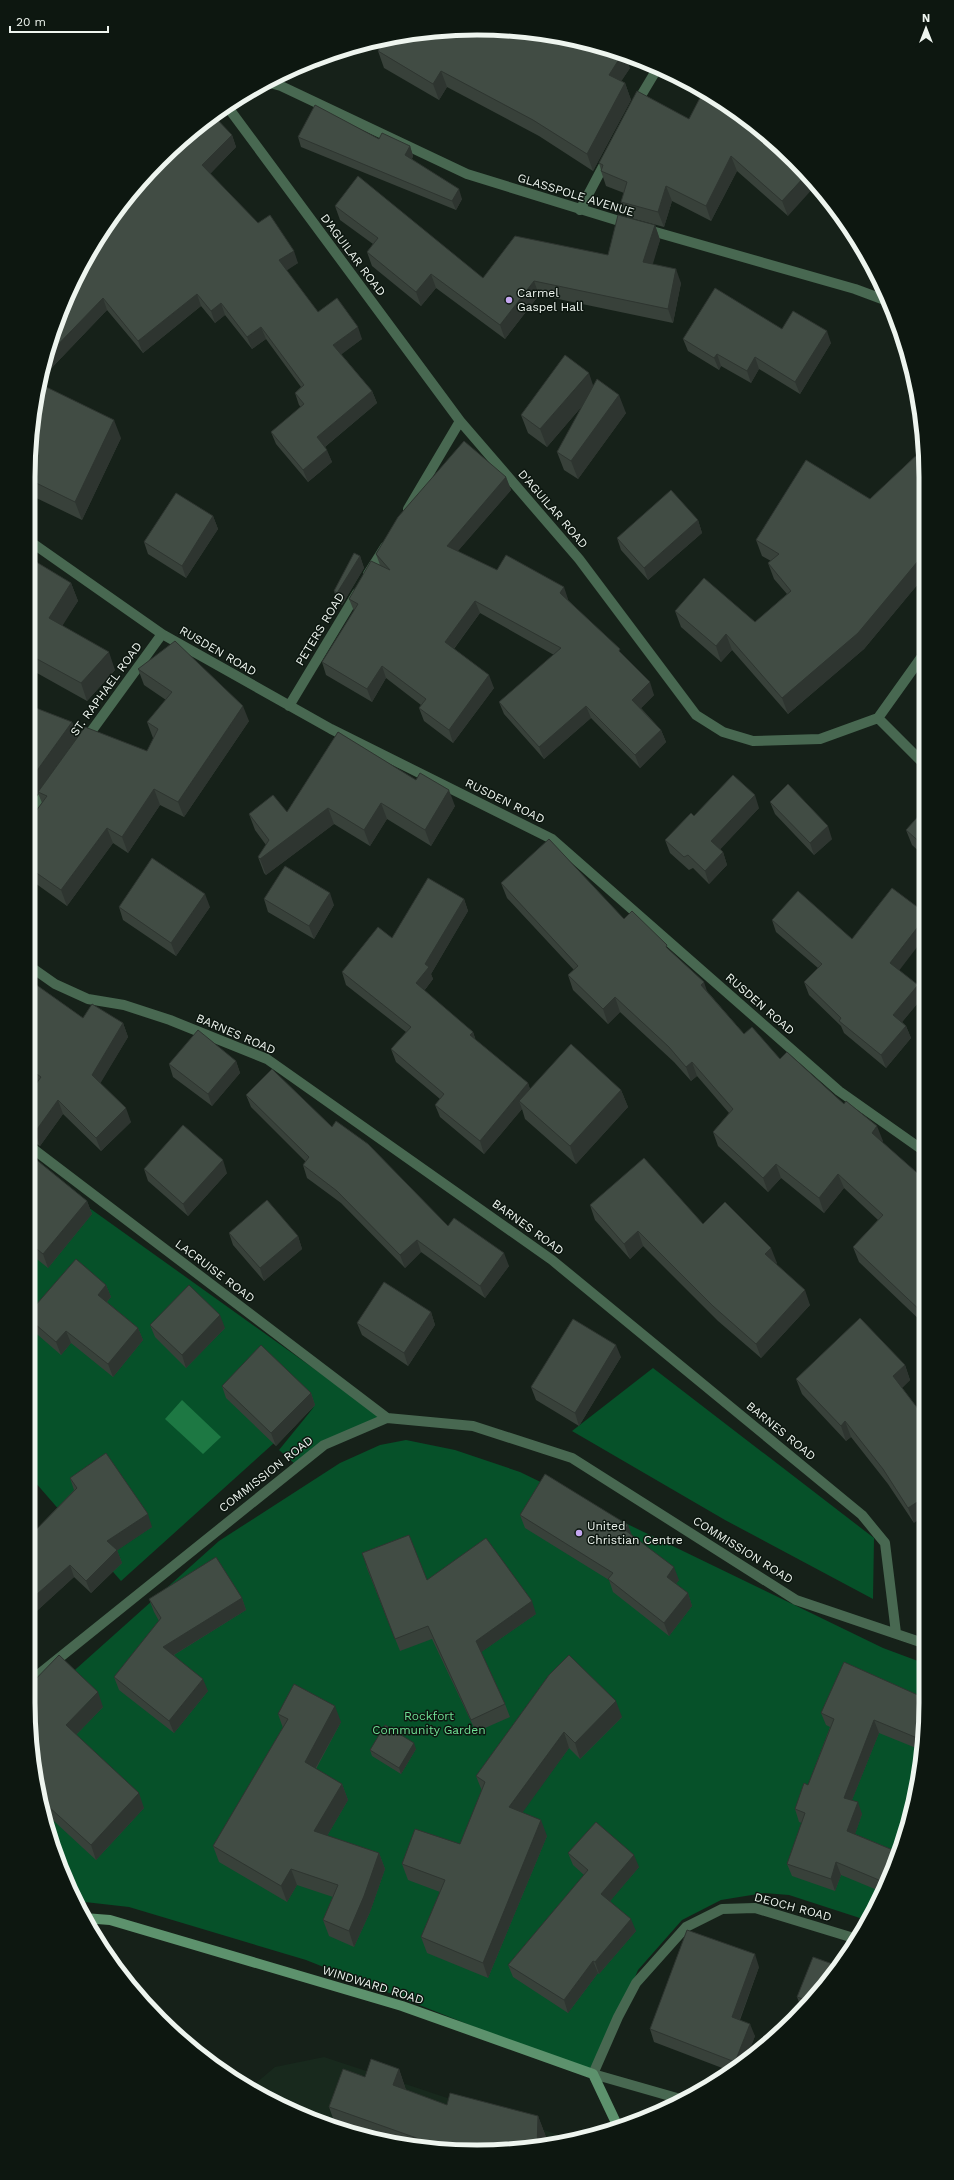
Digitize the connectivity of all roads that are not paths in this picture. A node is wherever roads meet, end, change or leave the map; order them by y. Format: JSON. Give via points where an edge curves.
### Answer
{"nodes":[{"id":1,"x":655,"y":73,"type":"edge"},
{"id":2,"x":275,"y":85,"type":"edge"},
{"id":3,"x":230,"y":110,"type":"edge"},
{"id":4,"x":631,"y":114,"type":"edge"},
{"id":5,"x":613,"y":147,"type":"edge"},
{"id":6,"x":580,"y":210,"type":"junction"},
{"id":7,"x":881,"y":299,"type":"edge"},
{"id":8,"x":460,"y":421,"type":"junction"},
{"id":9,"x":403,"y":516,"type":"edge"},
{"id":10,"x":391,"y":536,"type":"edge"},
{"id":11,"x":35,"y":545,"type":"edge"},
{"id":12,"x":162,"y":634,"type":"junction"},
{"id":13,"x":919,"y":661,"type":"edge"},
{"id":14,"x":289,"y":706,"type":"junction"},
{"id":15,"x":878,"y":718,"type":"junction"},
{"id":16,"x":79,"y":748,"type":"edge"},
{"id":17,"x":919,"y":759,"type":"edge"},
{"id":18,"x":56,"y":780,"type":"edge"},
{"id":19,"x":35,"y":808,"type":"edge"},
{"id":20,"x":35,"y":970,"type":"edge"},
{"id":21,"x":919,"y":1147,"type":"edge"},
{"id":22,"x":35,"y":1150,"type":"edge"},
{"id":23,"x":387,"y":1418,"type":"junction"},
{"id":24,"x":896,"y":1633,"type":"junction"},
{"id":25,"x":919,"y":1641,"type":"edge"},
{"id":26,"x":35,"y":1677,"type":"edge"},
{"id":27,"x":91,"y":1919,"type":"edge"},
{"id":28,"x":852,"y":1937,"type":"edge"},
{"id":29,"x":593,"y":2074,"type":"junction"},
{"id":30,"x":675,"y":2097,"type":"edge"},
{"id":31,"x":616,"y":2123,"type":"edge"}],
"edges":[{"from":1,"to":4,"type":"street"},
{"from":2,"to":6,"type":"street","name":"GLASSPOLE AVENUE","via":[[467,174]]},
{"from":3,"to":8,"type":"street","name":"D'AGUILAR ROAD"},
{"from":5,"to":6,"type":"street"},
{"from":6,"to":7,"type":"street","name":"GLASSPOLE AVENUE"},
{"from":8,"to":9,"type":"street"},
{"from":8,"to":15,"type":"street","name":"D'AGUILAR ROAD","via":[[579,559],[696,715],[723,732],[753,742],[820,739]]},
{"from":10,"to":14,"type":"street","name":"PETERS ROAD"},
{"from":11,"to":12,"type":"street","name":"RUSDEN ROAD"},
{"from":12,"to":14,"type":"street","name":"RUSDEN ROAD"},
{"from":12,"to":16,"type":"street","name":"ST. RAPHAEL ROAD"},
{"from":13,"to":15,"type":"street"},
{"from":14,"to":21,"type":"street","name":"RUSDEN ROAD","via":[[552,838],[839,1091]]},
{"from":15,"to":17,"type":"street"},
{"from":18,"to":19,"type":"street"},
{"from":20,"to":24,"type":"street","name":"BARNES ROAD","via":[[55,984],[88,999],[124,1005],[170,1020],[267,1059],[552,1260],[862,1515],[885,1543]]},
{"from":22,"to":23,"type":"street","name":"LACRUISE ROAD"},
{"from":23,"to":24,"type":"street","name":"COMMISSION ROAD","via":[[473,1426],[572,1458],[796,1600]]},
{"from":23,"to":26,"type":"street","name":"COMMISSION ROAD","via":[[324,1445]]},
{"from":24,"to":25,"type":"street","name":"COMMISSION ROAD"},
{"from":27,"to":29,"type":"main road","name":"WINDWARD ROAD","via":[[110,1920],[402,2006]]},
{"from":28,"to":29,"type":"street","name":"DEOCH ROAD","via":[[754,1908],[722,1909],[686,1927],[636,1982]]},
{"from":29,"to":30,"type":"street"},
{"from":29,"to":31,"type":"main road"}]}
